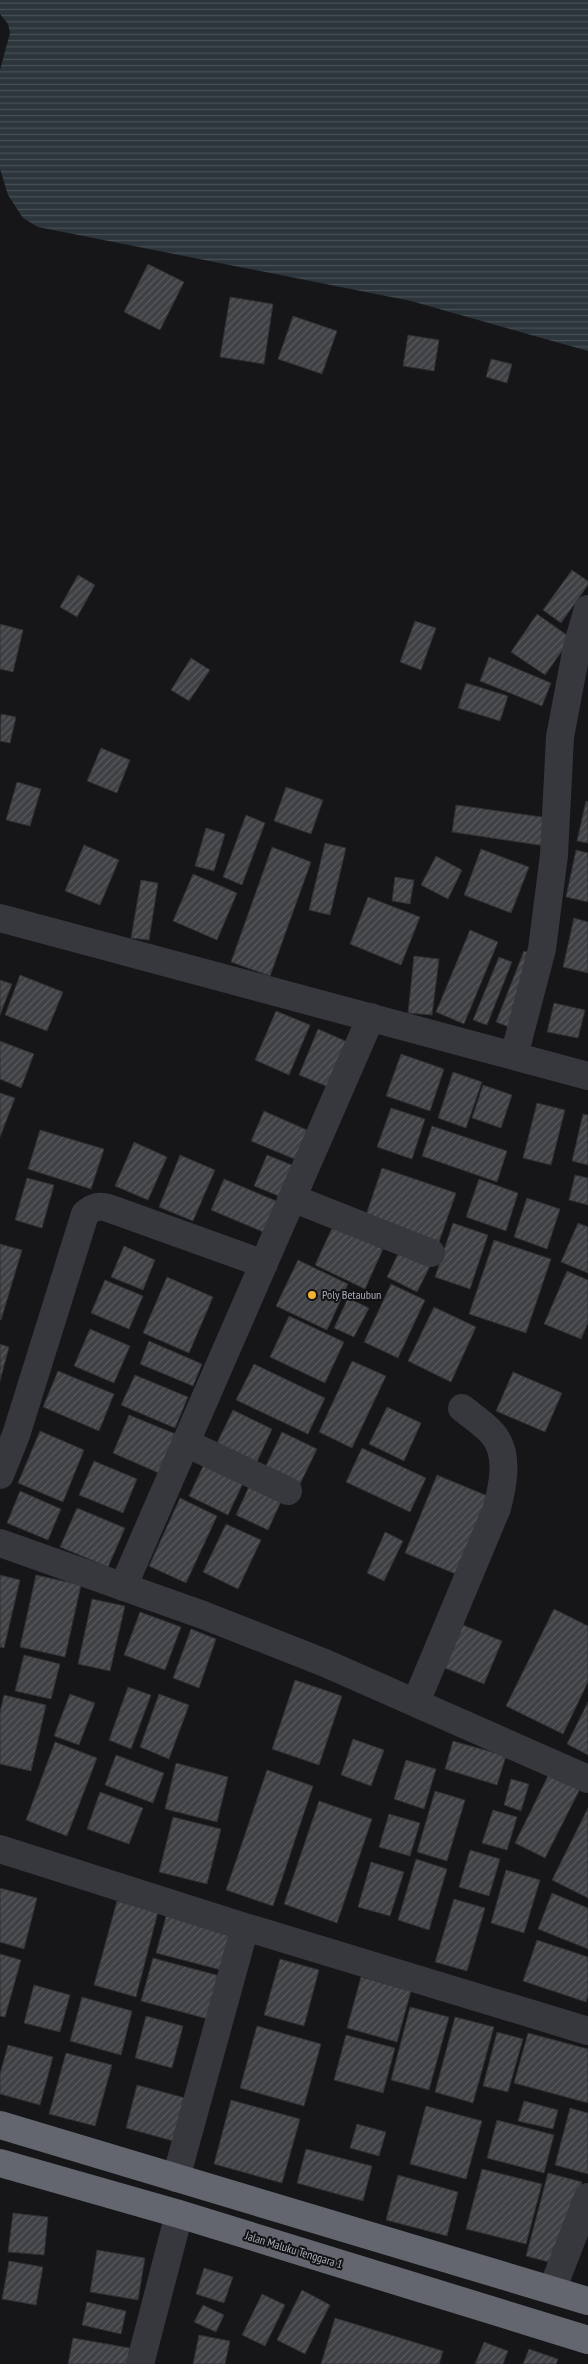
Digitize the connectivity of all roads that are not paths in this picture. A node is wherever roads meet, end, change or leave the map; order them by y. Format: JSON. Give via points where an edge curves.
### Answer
{"nodes":[{"id":1,"x":588,"y":609,"type":"edge"},
{"id":2,"x":0,"y":918,"type":"edge"},
{"id":3,"x":371,"y":1017,"type":"junction"},
{"id":4,"x":514,"y":1056,"type":"junction"},
{"id":5,"x":588,"y":1076,"type":"edge"},
{"id":6,"x":292,"y":1198,"type":"junction"},
{"id":7,"x":431,"y":1253,"type":"dead end"},
{"id":8,"x":264,"y":1264,"type":"junction"},
{"id":9,"x":462,"y":1408,"type":"dead end"},
{"id":10,"x":186,"y":1443,"type":"junction"},
{"id":11,"x":0,"y":1475,"type":"edge"},
{"id":12,"x":288,"y":1491,"type":"dead end"},
{"id":13,"x":0,"y":1544,"type":"edge"},
{"id":14,"x":123,"y":1587,"type":"junction"},
{"id":15,"x":416,"y":1702,"type":"junction"},
{"id":16,"x":588,"y":1780,"type":"edge"},
{"id":17,"x":0,"y":1849,"type":"edge"},
{"id":18,"x":245,"y":1928,"type":"junction"},
{"id":19,"x":588,"y":2031,"type":"edge"},
{"id":20,"x":0,"y":2125,"type":"edge"},
{"id":21,"x":0,"y":2163,"type":"edge"},
{"id":22,"x":176,"y":2178,"type":"junction"},
{"id":23,"x":588,"y":2197,"type":"edge"},
{"id":24,"x":179,"y":2214,"type":"junction"},
{"id":25,"x":552,"y":2290,"type":"junction"},
{"id":26,"x":588,"y":2301,"type":"edge"},
{"id":27,"x":588,"y":2340,"type":"edge"},
{"id":28,"x":140,"y":2364,"type":"edge"}],
"edges":[{"from":1,"to":4,"type":"street","via":[[562,722],[554,855],[542,949]]},
{"from":2,"to":3,"type":"street"},
{"from":3,"to":4,"type":"street"},
{"from":3,"to":6,"type":"street"},
{"from":4,"to":5,"type":"street"},
{"from":6,"to":7,"type":"street"},
{"from":6,"to":8,"type":"street"},
{"from":8,"to":10,"type":"street"},
{"from":8,"to":11,"type":"street","via":[[111,1209],[96,1206],[90,1209],[85,1214],[16,1435]]},
{"from":9,"to":15,"type":"street","via":[[492,1433],[501,1446],[502,1486],[497,1508]]},
{"from":10,"to":12,"type":"street"},
{"from":10,"to":14,"type":"street"},
{"from":13,"to":14,"type":"street"},
{"from":14,"to":15,"type":"street","via":[[325,1662]]},
{"from":15,"to":16,"type":"street"},
{"from":17,"to":18,"type":"street"},
{"from":18,"to":19,"type":"street"},
{"from":18,"to":22,"type":"street"},
{"from":20,"to":22,"type":"highway"},
{"from":21,"to":24,"type":"highway","name":"Jalan Maluku Tenggara 1"},
{"from":22,"to":25,"type":"highway"},
{"from":23,"to":25,"type":"street"},
{"from":24,"to":27,"type":"highway","name":"Jalan Maluku Tenggara 1"},
{"from":24,"to":28,"type":"street"},
{"from":25,"to":26,"type":"highway"}]}
